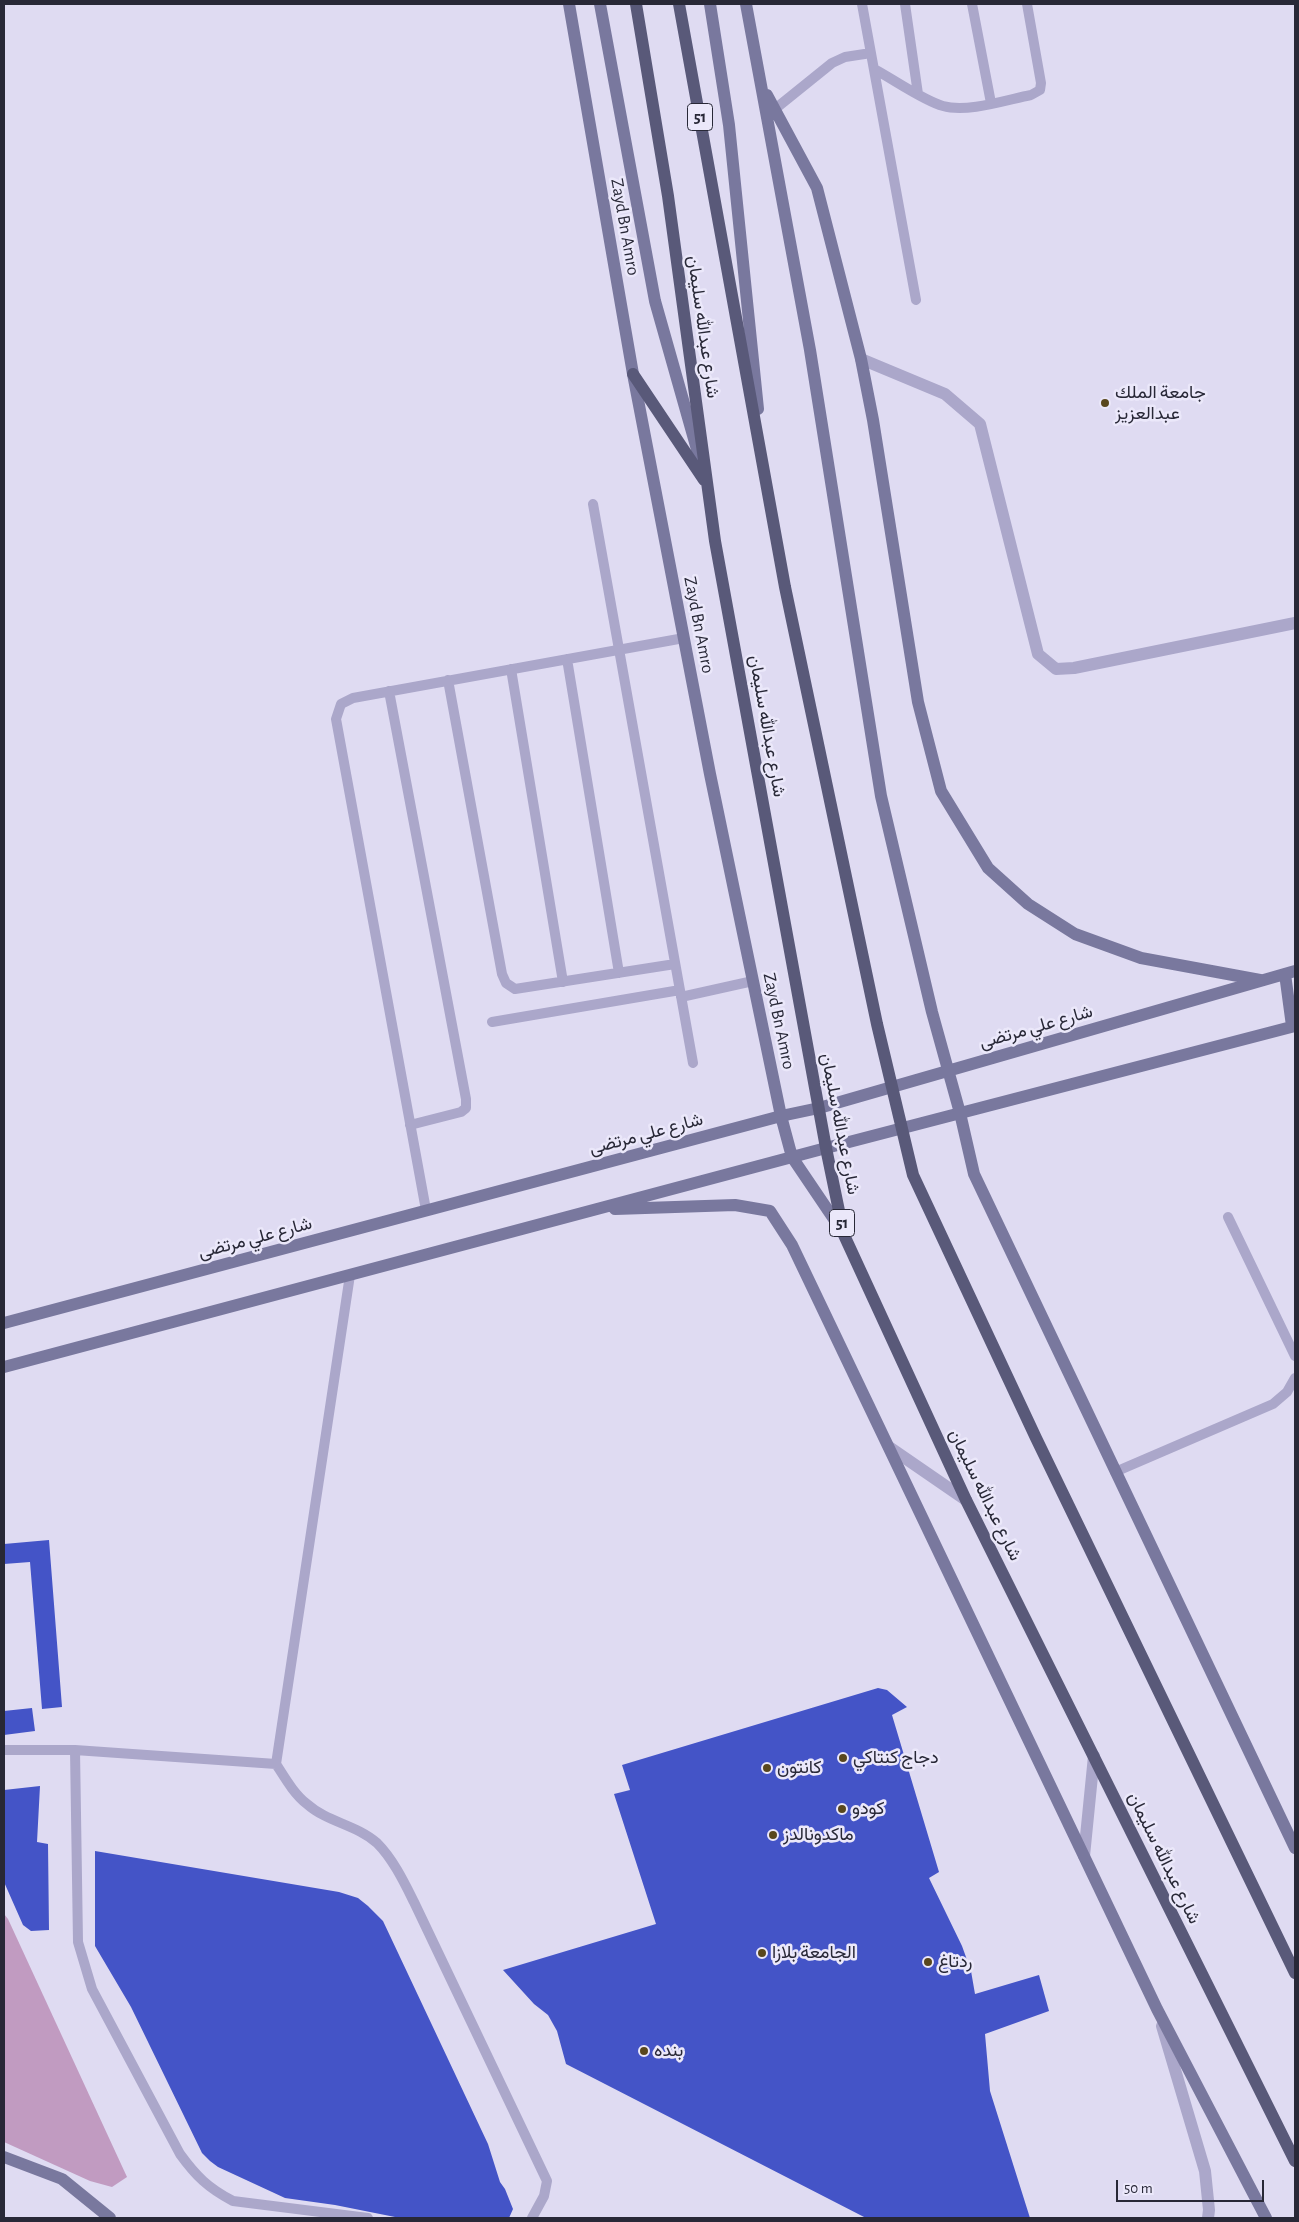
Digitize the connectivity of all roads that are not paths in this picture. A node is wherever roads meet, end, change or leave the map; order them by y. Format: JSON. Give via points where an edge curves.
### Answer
{"nodes":[{"id":1,"x":570,"y":4,"type":"edge"},
{"id":2,"x":600,"y":4,"type":"edge"},
{"id":3,"x":636,"y":4,"type":"edge"},
{"id":4,"x":679,"y":4,"type":"edge"},
{"id":5,"x":710,"y":4,"type":"edge"},
{"id":6,"x":746,"y":4,"type":"edge"},
{"id":7,"x":862,"y":4,"type":"edge"},
{"id":8,"x":904,"y":4,"type":"edge"},
{"id":9,"x":972,"y":4,"type":"edge"},
{"id":10,"x":1027,"y":4,"type":"edge"},
{"id":11,"x":871,"y":52,"type":"junction"},
{"id":12,"x":874,"y":69,"type":"junction"},
{"id":13,"x":918,"y":94,"type":"junction"},
{"id":14,"x":991,"y":103,"type":"junction"},
{"id":15,"x":771,"y":113,"type":"junction"},
{"id":16,"x":916,"y":300,"type":"dead end"},
{"id":17,"x":861,"y":359,"type":"junction"},
{"id":18,"x":633,"y":374,"type":"junction"},
{"id":19,"x":764,"y":472,"type":"junction"},
{"id":20,"x":706,"y":484,"type":"junction"},
{"id":21,"x":593,"y":504,"type":"dead end"},
{"id":22,"x":1295,"y":623,"type":"edge"},
{"id":23,"x":684,"y":638,"type":"junction"},
{"id":24,"x":619,"y":650,"type":"junction"},
{"id":25,"x":567,"y":659,"type":"junction"},
{"id":26,"x":511,"y":669,"type":"junction"},
{"id":27,"x":448,"y":680,"type":"junction"},
{"id":28,"x":389,"y":691,"type":"junction"},
{"id":29,"x":675,"y":964,"type":"junction"},
{"id":30,"x":1290,"y":972,"type":"edge"},
{"id":31,"x":618,"y":973,"type":"junction"},
{"id":32,"x":1262,"y":980,"type":"junction"},
{"id":33,"x":753,"y":981,"type":"junction"},
{"id":34,"x":563,"y":982,"type":"junction"},
{"id":35,"x":681,"y":993,"type":"junction"},
{"id":36,"x":492,"y":1022,"type":"dead end"},
{"id":37,"x":1294,"y":1026,"type":"edge"},
{"id":38,"x":693,"y":1063,"type":"dead end"},
{"id":39,"x":948,"y":1070,"type":"junction"},
{"id":40,"x":892,"y":1087,"type":"junction"},
{"id":41,"x":819,"y":1108,"type":"junction"},
{"id":42,"x":960,"y":1113,"type":"junction"},
{"id":43,"x":781,"y":1116,"type":"junction"},
{"id":44,"x":410,"y":1125,"type":"junction"},
{"id":45,"x":902,"y":1128,"type":"junction"},
{"id":46,"x":826,"y":1148,"type":"junction"},
{"id":47,"x":792,"y":1157,"type":"junction"},
{"id":48,"x":426,"y":1210,"type":"junction"},
{"id":49,"x":592,"y":1210,"type":"junction"},
{"id":50,"x":1228,"y":1217,"type":"dead end"},
{"id":51,"x":844,"y":1235,"type":"junction"},
{"id":52,"x":350,"y":1275,"type":"junction"},
{"id":53,"x":4,"y":1323,"type":"edge"},
{"id":54,"x":1295,"y":1356,"type":"edge"},
{"id":55,"x":4,"y":1367,"type":"edge"},
{"id":56,"x":1295,"y":1378,"type":"edge"},
{"id":57,"x":889,"y":1447,"type":"junction"},
{"id":58,"x":1115,"y":1472,"type":"junction"},
{"id":59,"x":966,"y":1500,"type":"junction"},
{"id":60,"x":4,"y":1750,"type":"edge"},
{"id":61,"x":76,"y":1750,"type":"junction"},
{"id":62,"x":1094,"y":1756,"type":"junction"},
{"id":63,"x":276,"y":1764,"type":"junction"},
{"id":64,"x":1295,"y":1848,"type":"edge"},
{"id":65,"x":1084,"y":1856,"type":"junction"},
{"id":66,"x":1295,"y":1972,"type":"edge"},
{"id":67,"x":1158,"y":2009,"type":"junction"},
{"id":68,"x":4,"y":2157,"type":"edge"},
{"id":69,"x":1295,"y":2161,"type":"edge"},
{"id":70,"x":110,"y":2218,"type":"edge"},
{"id":71,"x":368,"y":2218,"type":"edge"},
{"id":72,"x":532,"y":2218,"type":"edge"},
{"id":73,"x":1208,"y":2218,"type":"edge"},
{"id":74,"x":1266,"y":2218,"type":"edge"}],
"edges":[{"from":1,"to":18,"type":"main road","name":"Zayd Bn Amro"},
{"from":2,"to":20,"type":"main road","via":[[655,301]]},
{"from":3,"to":20,"type":"main road","name":"شارع عبدالله سليمان","number":"51","via":[[668,196]]},
{"from":4,"to":19,"type":"main road","name":"شارع عبدالله سليمان","number":"51"},
{"from":5,"to":19,"type":"main road","via":[[729,125]]},
{"from":6,"to":15,"type":"main road","via":[[761,84]]},
{"from":7,"to":11,"type":"lane"},
{"from":8,"to":13,"type":"lane"},
{"from":9,"to":14,"type":"lane"},
{"from":10,"to":14,"type":"lane","via":[[1040,90],[1031,95]]},
{"from":11,"to":12,"type":"lane"},
{"from":11,"to":15,"type":"lane","via":[[845,57],[832,64]]},
{"from":12,"to":13,"type":"lane"},
{"from":12,"to":16,"type":"lane"},
{"from":13,"to":14,"type":"lane","via":[[944,107]]},
{"from":15,"to":17,"type":"main road","via":[[817,188]]},
{"from":15,"to":39,"type":"main road","via":[[881,796]]},
{"from":17,"to":22,"type":"street","via":[[945,394],[980,424],[1038,654],[1056,668],[1074,668]]},
{"from":17,"to":32,"type":"main road","via":[[874,420],[918,702],[941,791],[988,868],[1028,904],[1075,934],[1141,958]]},
{"from":18,"to":20,"type":"main road"},
{"from":18,"to":23,"type":"main road","name":"Zayd Bn Amro"},
{"from":19,"to":40,"type":"main road","name":"شارع عبدالله سليمان","number":"51","via":[[787,597]]},
{"from":20,"to":41,"type":"main road","name":"شارع عبدالله سليمان","number":"51"},
{"from":21,"to":24,"type":"lane"},
{"from":23,"to":24,"type":"lane"},
{"from":23,"to":33,"type":"main road","name":"Zayd Bn Amro"},
{"from":24,"to":25,"type":"lane"},
{"from":24,"to":29,"type":"lane"},
{"from":25,"to":26,"type":"lane"},
{"from":25,"to":31,"type":"lane"},
{"from":26,"to":27,"type":"lane"},
{"from":26,"to":34,"type":"lane"},
{"from":27,"to":28,"type":"lane"},
{"from":27,"to":34,"type":"lane","via":[[502,974],[506,983],[515,989]]},
{"from":28,"to":44,"type":"lane","via":[[353,698],[341,704],[336,719]]},
{"from":28,"to":44,"type":"lane","via":[[466,1099],[466,1108],[461,1112]]},
{"from":29,"to":31,"type":"lane"},
{"from":29,"to":35,"type":"lane"},
{"from":30,"to":32,"type":"main road","name":"شارع علي مرتضى"},
{"from":30,"to":37,"type":"main road"},
{"from":31,"to":34,"type":"lane"},
{"from":32,"to":39,"type":"main road","name":"شارع علي مرتضى"},
{"from":33,"to":35,"type":"lane"},
{"from":33,"to":43,"type":"main road","name":"Zayd Bn Amro"},
{"from":35,"to":36,"type":"lane"},
{"from":35,"to":38,"type":"lane"},
{"from":37,"to":42,"type":"main road"},
{"from":39,"to":40,"type":"main road","name":"شارع علي مرتضى"},
{"from":39,"to":42,"type":"main road"},
{"from":40,"to":41,"type":"main road","name":"شارع علي مرتضى"},
{"from":40,"to":45,"type":"main road","name":"شارع عبدالله سليمان","number":"51"},
{"from":41,"to":43,"type":"main road","name":"شارع علي مرتضى"},
{"from":41,"to":46,"type":"main road","name":"شارع عبدالله سليمان","number":"51"},
{"from":42,"to":45,"type":"main road"},
{"from":42,"to":58,"type":"main road","via":[[974,1174]]},
{"from":43,"to":47,"type":"main road","name":"Zayd Bn Amro"},
{"from":43,"to":48,"type":"main road","name":"شارع علي مرتضى"},
{"from":44,"to":48,"type":"lane"},
{"from":45,"to":46,"type":"main road"},
{"from":45,"to":66,"type":"main road","name":"شارع عبدالله سليمان","number":"51","via":[[913,1175]]},
{"from":46,"to":47,"type":"main road"},
{"from":46,"to":51,"type":"main road","name":"شارع عبدالله سليمان","number":"51"},
{"from":47,"to":49,"type":"main road"},
{"from":47,"to":51,"type":"main road","name":"Zayd Bn Amro"},
{"from":48,"to":53,"type":"main road","name":"شارع علي مرتضى"},
{"from":49,"to":52,"type":"main road"},
{"from":49,"to":57,"type":"main road","via":[[735,1205],[770,1210],[792,1245]]},
{"from":50,"to":54,"type":"lane"},
{"from":51,"to":59,"type":"main road","name":"شارع عبدالله سليمان","number":"51"},
{"from":52,"to":55,"type":"main road"},
{"from":52,"to":63,"type":"lane"},
{"from":56,"to":58,"type":"lane","via":[[1287,1392],[1273,1404]]},
{"from":57,"to":59,"type":"street"},
{"from":57,"to":65,"type":"main road"},
{"from":58,"to":64,"type":"main road"},
{"from":59,"to":62,"type":"main road","name":"شارع عبدالله سليمان","number":"51"},
{"from":60,"to":61,"type":"lane"},
{"from":61,"to":63,"type":"lane"},
{"from":61,"to":71,"type":"lane","via":[[78,1942],[84,1966],[92,1989],[180,2154],[198,2178],[233,2201]]},
{"from":62,"to":65,"type":"street"},
{"from":62,"to":69,"type":"main road","name":"شارع عبدالله سليمان","number":"51"},
{"from":63,"to":72,"type":"lane","via":[[307,1804],[378,1844],[399,1874],[546,2181],[544,2196]]},
{"from":65,"to":67,"type":"main road"},
{"from":67,"to":73,"type":"street","via":[[1204,2171],[1210,2210]]},
{"from":67,"to":74,"type":"main road"},
{"from":68,"to":70,"type":"main road","via":[[62,2179]]}]}
